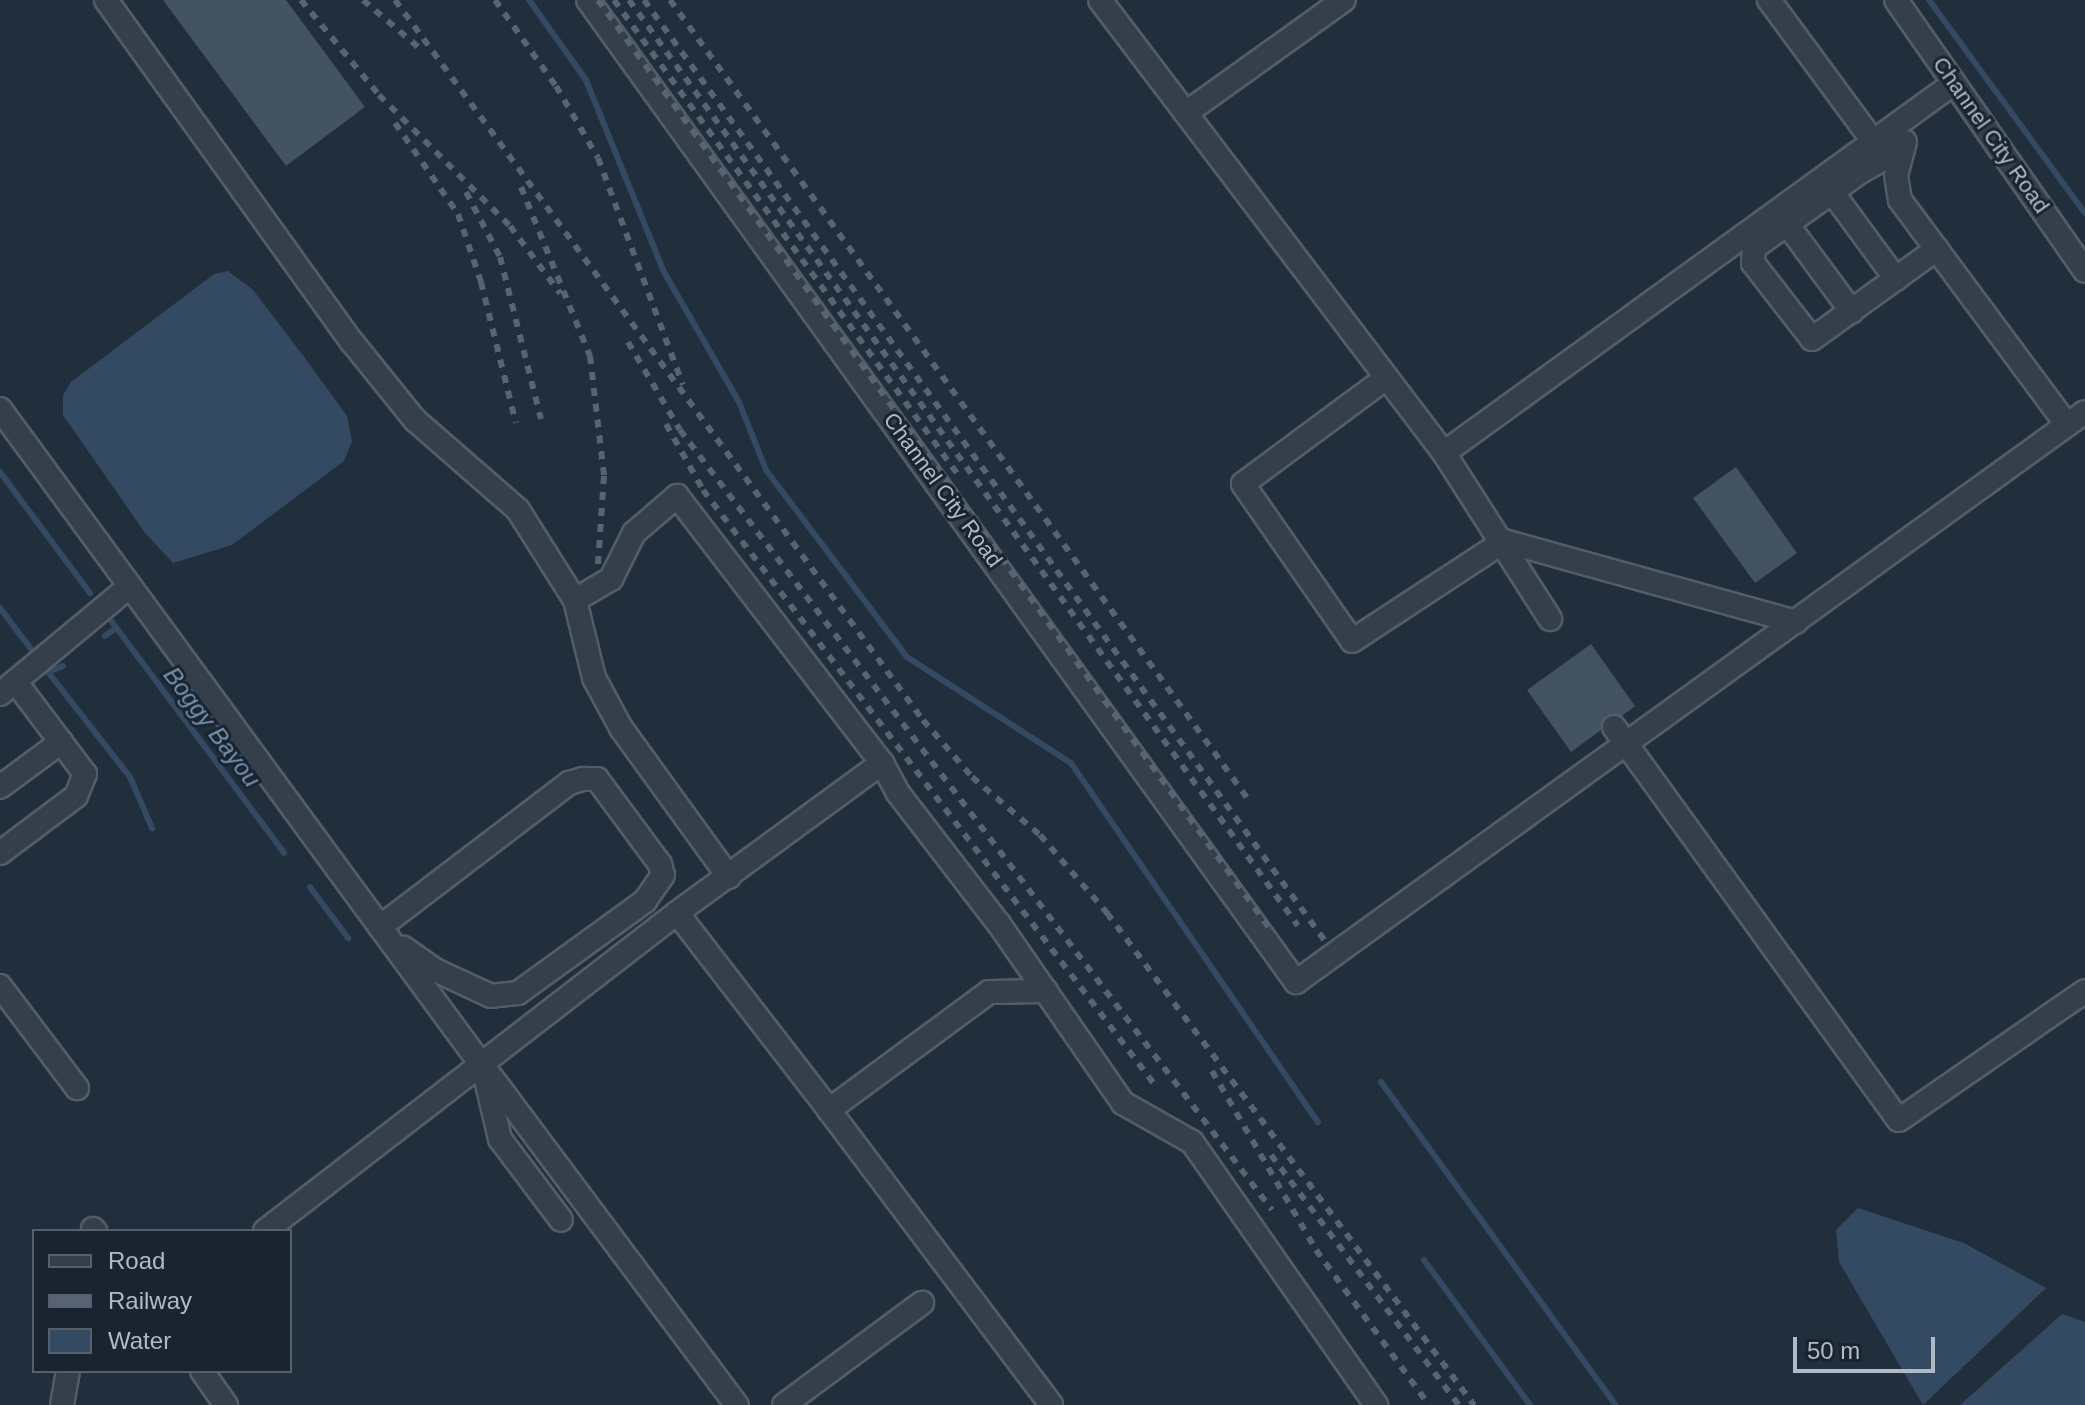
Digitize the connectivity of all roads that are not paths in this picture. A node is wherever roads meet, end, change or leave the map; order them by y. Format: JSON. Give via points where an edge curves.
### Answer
{"nodes":[{"id":1,"x":106,"y":0,"type":"edge"},
{"id":2,"x":588,"y":0,"type":"edge"},
{"id":3,"x":1100,"y":0,"type":"edge"},
{"id":4,"x":1344,"y":0,"type":"edge"},
{"id":5,"x":1769,"y":0,"type":"edge"},
{"id":6,"x":1896,"y":0,"type":"edge"},
{"id":7,"x":1954,"y":83,"type":"junction"},
{"id":8,"x":1917,"y":109,"type":"junction"},
{"id":9,"x":1186,"y":113,"type":"junction"},
{"id":10,"x":1873,"y":141,"type":"junction"},
{"id":11,"x":1903,"y":148,"type":"junction"},
{"id":12,"x":1832,"y":192,"type":"junction"},
{"id":13,"x":1787,"y":224,"type":"junction"},
{"id":14,"x":1937,"y":249,"type":"junction"},
{"id":15,"x":2085,"y":271,"type":"edge"},
{"id":16,"x":1896,"y":279,"type":"junction"},
{"id":17,"x":1852,"y":312,"type":"junction"},
{"id":18,"x":1386,"y":378,"type":"junction"},
{"id":19,"x":0,"y":409,"type":"edge"},
{"id":20,"x":2076,"y":418,"type":"edge"},
{"id":21,"x":1444,"y":453,"type":"junction"},
{"id":22,"x":1504,"y":541,"type":"junction"},
{"id":23,"x":130,"y":586,"type":"junction"},
{"id":24,"x":575,"y":600,"type":"junction"},
{"id":25,"x":1550,"y":619,"type":"dead end"},
{"id":26,"x":1796,"y":622,"type":"junction"},
{"id":27,"x":7,"y":688,"type":"edge"},
{"id":28,"x":1614,"y":727,"type":"dead end"},
{"id":29,"x":61,"y":742,"type":"junction"},
{"id":30,"x":1627,"y":748,"type":"junction"},
{"id":31,"x":882,"y":763,"type":"junction"},
{"id":32,"x":0,"y":787,"type":"edge"},
{"id":33,"x":0,"y":853,"type":"edge"},
{"id":34,"x":729,"y":877,"type":"junction"},
{"id":35,"x":658,"y":881,"type":"junction"},
{"id":36,"x":700,"y":897,"type":"junction"},
{"id":37,"x":677,"y":913,"type":"junction"},
{"id":38,"x":383,"y":924,"type":"junction"},
{"id":39,"x":0,"y":986,"type":"edge"},
{"id":40,"x":1046,"y":991,"type":"junction"},
{"id":41,"x":2085,"y":991,"type":"edge"},
{"id":42,"x":483,"y":1067,"type":"junction"},
{"id":43,"x":77,"y":1088,"type":"dead end"},
{"id":44,"x":829,"y":1110,"type":"junction"},
{"id":45,"x":561,"y":1220,"type":"dead end"},
{"id":46,"x":268,"y":1229,"type":"edge"},
{"id":47,"x":955,"y":1278,"type":"junction"},
{"id":48,"x":68,"y":1373,"type":"edge"},
{"id":49,"x":203,"y":1373,"type":"edge"},
{"id":50,"x":62,"y":1405,"type":"edge"},
{"id":51,"x":226,"y":1405,"type":"edge"},
{"id":52,"x":737,"y":1405,"type":"edge"},
{"id":53,"x":784,"y":1405,"type":"edge"},
{"id":54,"x":1051,"y":1405,"type":"edge"},
{"id":55,"x":1376,"y":1405,"type":"edge"}],
"edges":[{"from":1,"to":24,"type":"lane","via":[[352,342],[415,420],[518,510]]},
{"from":2,"to":30,"type":"lane","name":"Channel City Road","via":[[1296,982]]},
{"from":3,"to":9,"type":"lane"},
{"from":4,"to":9,"type":"lane"},
{"from":5,"to":10,"type":"lane"},
{"from":6,"to":7,"type":"lane","name":"Channel City Road"},
{"from":7,"to":8,"type":"lane"},
{"from":7,"to":15,"type":"lane","name":"Channel City Road"},
{"from":8,"to":10,"type":"lane"},
{"from":8,"to":11,"type":"lane"},
{"from":9,"to":18,"type":"lane"},
{"from":10,"to":21,"type":"lane"},
{"from":11,"to":12,"type":"lane"},
{"from":11,"to":14,"type":"lane","via":[[1896,175],[1900,200]]},
{"from":12,"to":13,"type":"lane"},
{"from":12,"to":16,"type":"lane"},
{"from":13,"to":17,"type":"lane"},
{"from":13,"to":17,"type":"lane","via":[[1754,248],[1753,263],[1808,338],[1817,338]]},
{"from":14,"to":16,"type":"lane"},
{"from":14,"to":20,"type":"lane"},
{"from":16,"to":17,"type":"lane"},
{"from":18,"to":21,"type":"lane"},
{"from":18,"to":22,"type":"lane","via":[[1243,484],[1352,641]]},
{"from":19,"to":23,"type":"lane"},
{"from":20,"to":26,"type":"lane"},
{"from":21,"to":22,"type":"lane"},
{"from":22,"to":25,"type":"lane"},
{"from":22,"to":26,"type":"lane"},
{"from":23,"to":27,"type":"lane"},
{"from":23,"to":38,"type":"lane"},
{"from":24,"to":31,"type":"lane","via":[[611,579],[634,533],[677,496]]},
{"from":24,"to":34,"type":"lane","via":[[594,678],[621,728]]},
{"from":26,"to":30,"type":"lane"},
{"from":27,"to":29,"type":"lane"},
{"from":28,"to":30,"type":"lane"},
{"from":29,"to":32,"type":"lane"},
{"from":29,"to":33,"type":"lane","via":[[85,774],[76,796]]},
{"from":30,"to":41,"type":"lane","via":[[1899,1120]]},
{"from":31,"to":34,"type":"lane"},
{"from":31,"to":40,"type":"lane","via":[[898,793]]},
{"from":34,"to":36,"type":"lane"},
{"from":35,"to":36,"type":"lane"},
{"from":35,"to":38,"type":"lane","via":[[645,901],[518,993],[491,996],[435,970],[405,950]]},
{"from":35,"to":38,"type":"lane","via":[[660,864],[597,779],[583,779],[569,783]]},
{"from":36,"to":37,"type":"lane"},
{"from":37,"to":42,"type":"lane"},
{"from":37,"to":44,"type":"lane"},
{"from":38,"to":42,"type":"lane"},
{"from":39,"to":43,"type":"lane"},
{"from":40,"to":44,"type":"lane","via":[[989,992]]},
{"from":40,"to":55,"type":"lane","via":[[1123,1103],[1192,1142]]},
{"from":42,"to":45,"type":"lane","via":[[500,1139]]},
{"from":42,"to":46,"type":"lane"},
{"from":42,"to":52,"type":"lane"},
{"from":44,"to":47,"type":"lane"},
{"from":47,"to":53,"type":"lane"},
{"from":47,"to":54,"type":"lane"},
{"from":48,"to":50,"type":"lane"},
{"from":49,"to":51,"type":"lane"}]}
